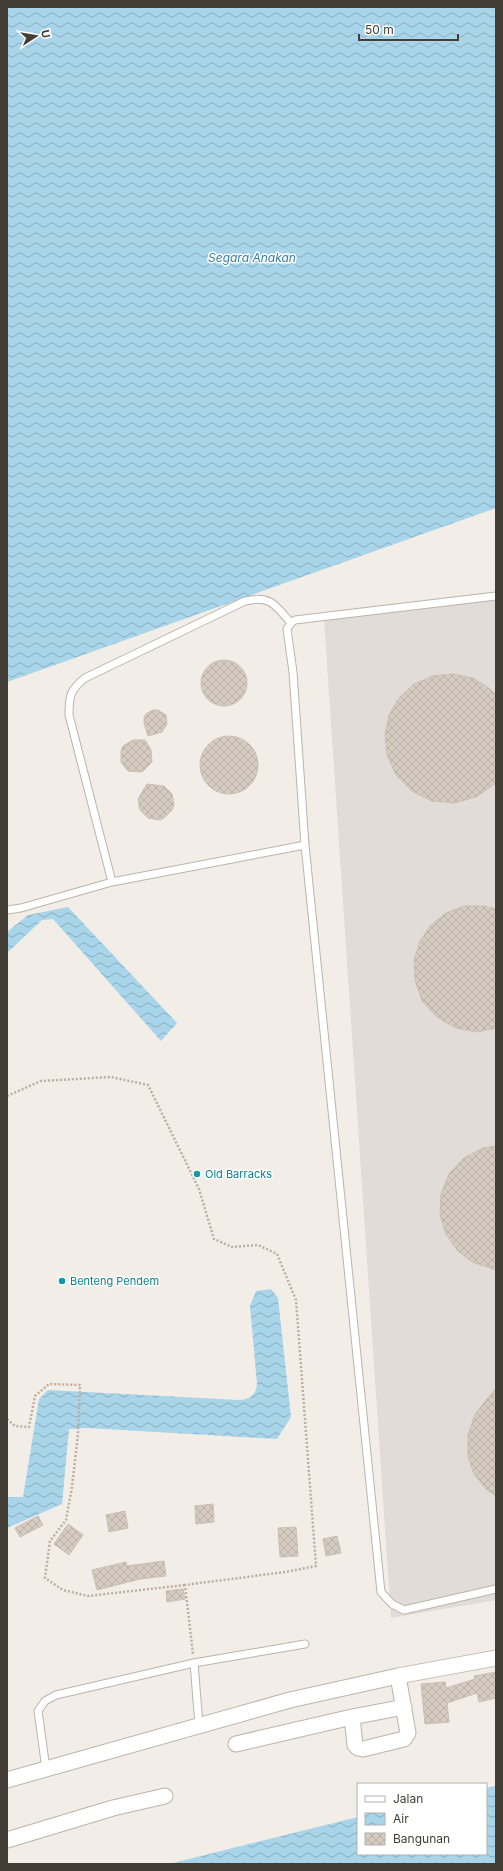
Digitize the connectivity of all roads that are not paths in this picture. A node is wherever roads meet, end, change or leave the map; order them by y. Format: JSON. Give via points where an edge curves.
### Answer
{"nodes":[{"id":1,"x":496,"y":596,"type":"edge"},
{"id":2,"x":291,"y":623,"type":"junction"},
{"id":3,"x":305,"y":845,"type":"junction"},
{"id":4,"x":112,"y":882,"type":"junction"},
{"id":5,"x":7,"y":910,"type":"edge"},
{"id":6,"x":496,"y":1589,"type":"edge"},
{"id":7,"x":305,"y":1644,"type":"dead end"},
{"id":8,"x":496,"y":1658,"type":"edge"},
{"id":9,"x":194,"y":1663,"type":"junction"},
{"id":10,"x":398,"y":1676,"type":"junction"},
{"id":11,"x":404,"y":1708,"type":"junction"},
{"id":12,"x":352,"y":1717,"type":"junction"},
{"id":13,"x":199,"y":1725,"type":"junction"},
{"id":14,"x":236,"y":1744,"type":"dead end"},
{"id":15,"x":46,"y":1769,"type":"junction"},
{"id":16,"x":7,"y":1780,"type":"edge"},
{"id":17,"x":165,"y":1796,"type":"dead end"},
{"id":18,"x":7,"y":1840,"type":"edge"}],
"edges":[{"from":1,"to":2,"type":"lane","via":[[295,620]]},
{"from":2,"to":3,"type":"lane","via":[[288,629]]},
{"from":2,"to":4,"type":"lane","via":[[272,602],[259,598],[245,601],[85,678],[74,686],[69,699],[69,715]]},
{"from":3,"to":4,"type":"lane"},
{"from":3,"to":6,"type":"lane","via":[[381,1592],[392,1604],[404,1610]]},
{"from":4,"to":5,"type":"lane"},
{"from":7,"to":9,"type":"lane"},
{"from":8,"to":10,"type":"street"},
{"from":9,"to":13,"type":"lane"},
{"from":9,"to":15,"type":"lane","via":[[67,1691],[45,1701],[38,1711]]},
{"from":10,"to":11,"type":"street"},
{"from":10,"to":13,"type":"street","via":[[290,1700]]},
{"from":11,"to":12,"type":"street"},
{"from":11,"to":12,"type":"street","via":[[408,1733],[406,1738],[363,1749],[355,1745]]},
{"from":12,"to":14,"type":"street"},
{"from":13,"to":15,"type":"street"},
{"from":15,"to":16,"type":"street"},
{"from":17,"to":18,"type":"street","via":[[113,1808]]}]}
